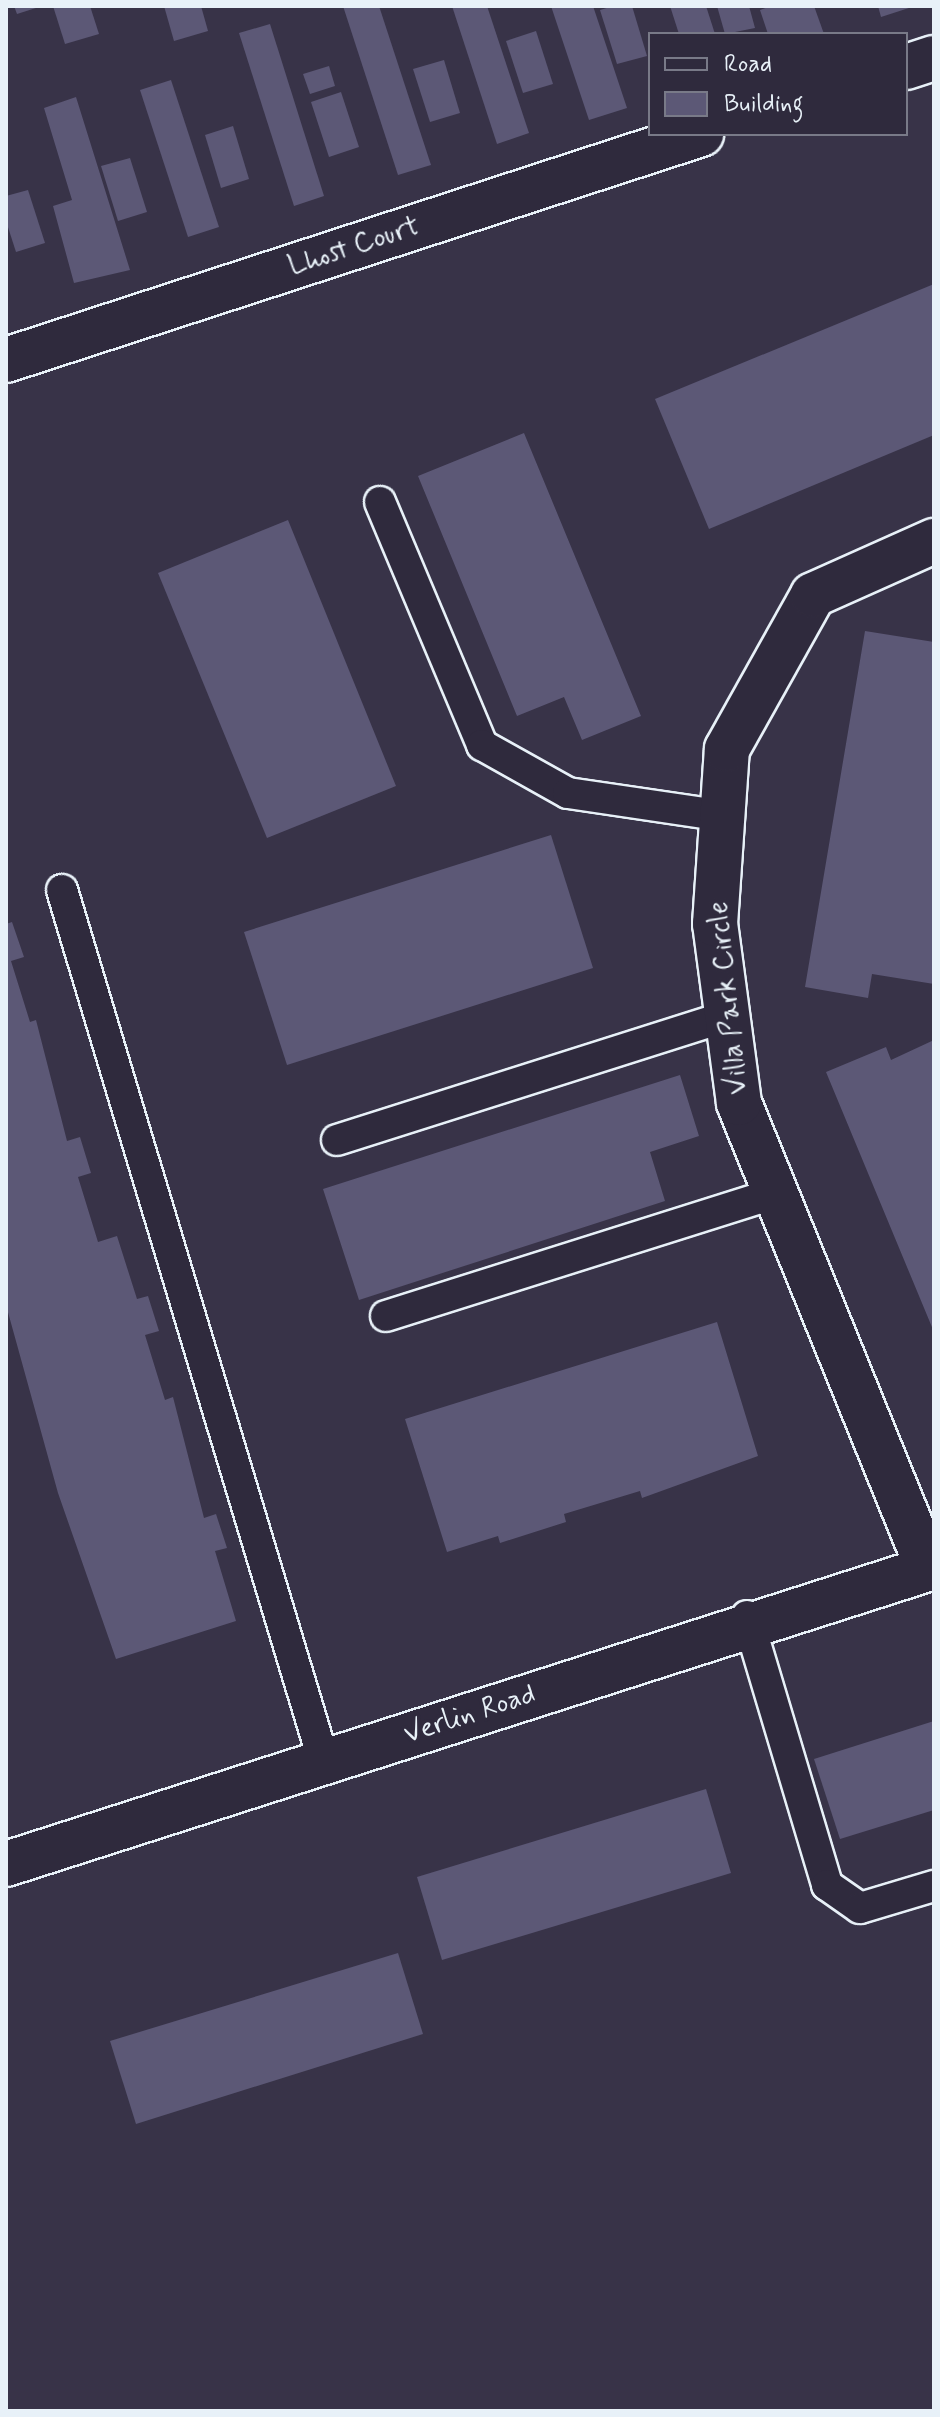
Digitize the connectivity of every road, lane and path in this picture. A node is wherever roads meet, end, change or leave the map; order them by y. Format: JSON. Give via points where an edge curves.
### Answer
{"nodes":[{"id":1,"x":934,"y":58,"type":"edge"},
{"id":2,"x":908,"y":66,"type":"edge"},
{"id":3,"x":695,"y":136,"type":"edge"},
{"id":4,"x":6,"y":360,"type":"edge"},
{"id":5,"x":380,"y":502,"type":"dead end"},
{"id":6,"x":934,"y":541,"type":"edge"},
{"id":7,"x":723,"y":816,"type":"junction"},
{"id":8,"x":62,"y":890,"type":"dead end"},
{"id":9,"x":727,"y":1016,"type":"junction"},
{"id":10,"x":337,"y":1140,"type":"dead end"},
{"id":11,"x":775,"y":1193,"type":"junction"},
{"id":12,"x":386,"y":1316,"type":"dead end"},
{"id":13,"x":931,"y":1568,"type":"edge"},
{"id":14,"x":748,"y":1621,"type":"junction"},
{"id":15,"x":324,"y":1762,"type":"junction"},
{"id":16,"x":6,"y":1864,"type":"edge"},
{"id":17,"x":934,"y":1886,"type":"edge"}],
"edges":[{"from":1,"to":2,"type":"street"},
{"from":3,"to":4,"type":"street","name":"Lhost Court"},
{"from":5,"to":7,"type":"lane","via":[[482,745],[568,793]]},
{"from":6,"to":7,"type":"street","name":"Villa Park Circle","via":[[813,595],[727,749]]},
{"from":7,"to":9,"type":"street","name":"Villa Park Circle","via":[[715,924]]},
{"from":8,"to":15,"type":"lane"},
{"from":9,"to":10,"type":"lane"},
{"from":9,"to":11,"type":"street","name":"Villa Park Circle","via":[[739,1103]]},
{"from":11,"to":12,"type":"lane"},
{"from":11,"to":13,"type":"street","name":"Villa Park Circle"},
{"from":13,"to":14,"type":"street","name":"Verlin Road"},
{"from":14,"to":15,"type":"street","name":"Verlin Road"},
{"from":14,"to":17,"type":"lane","via":[[827,1885],[860,1908]]},
{"from":15,"to":16,"type":"street","name":"Verlin Road"}]}
